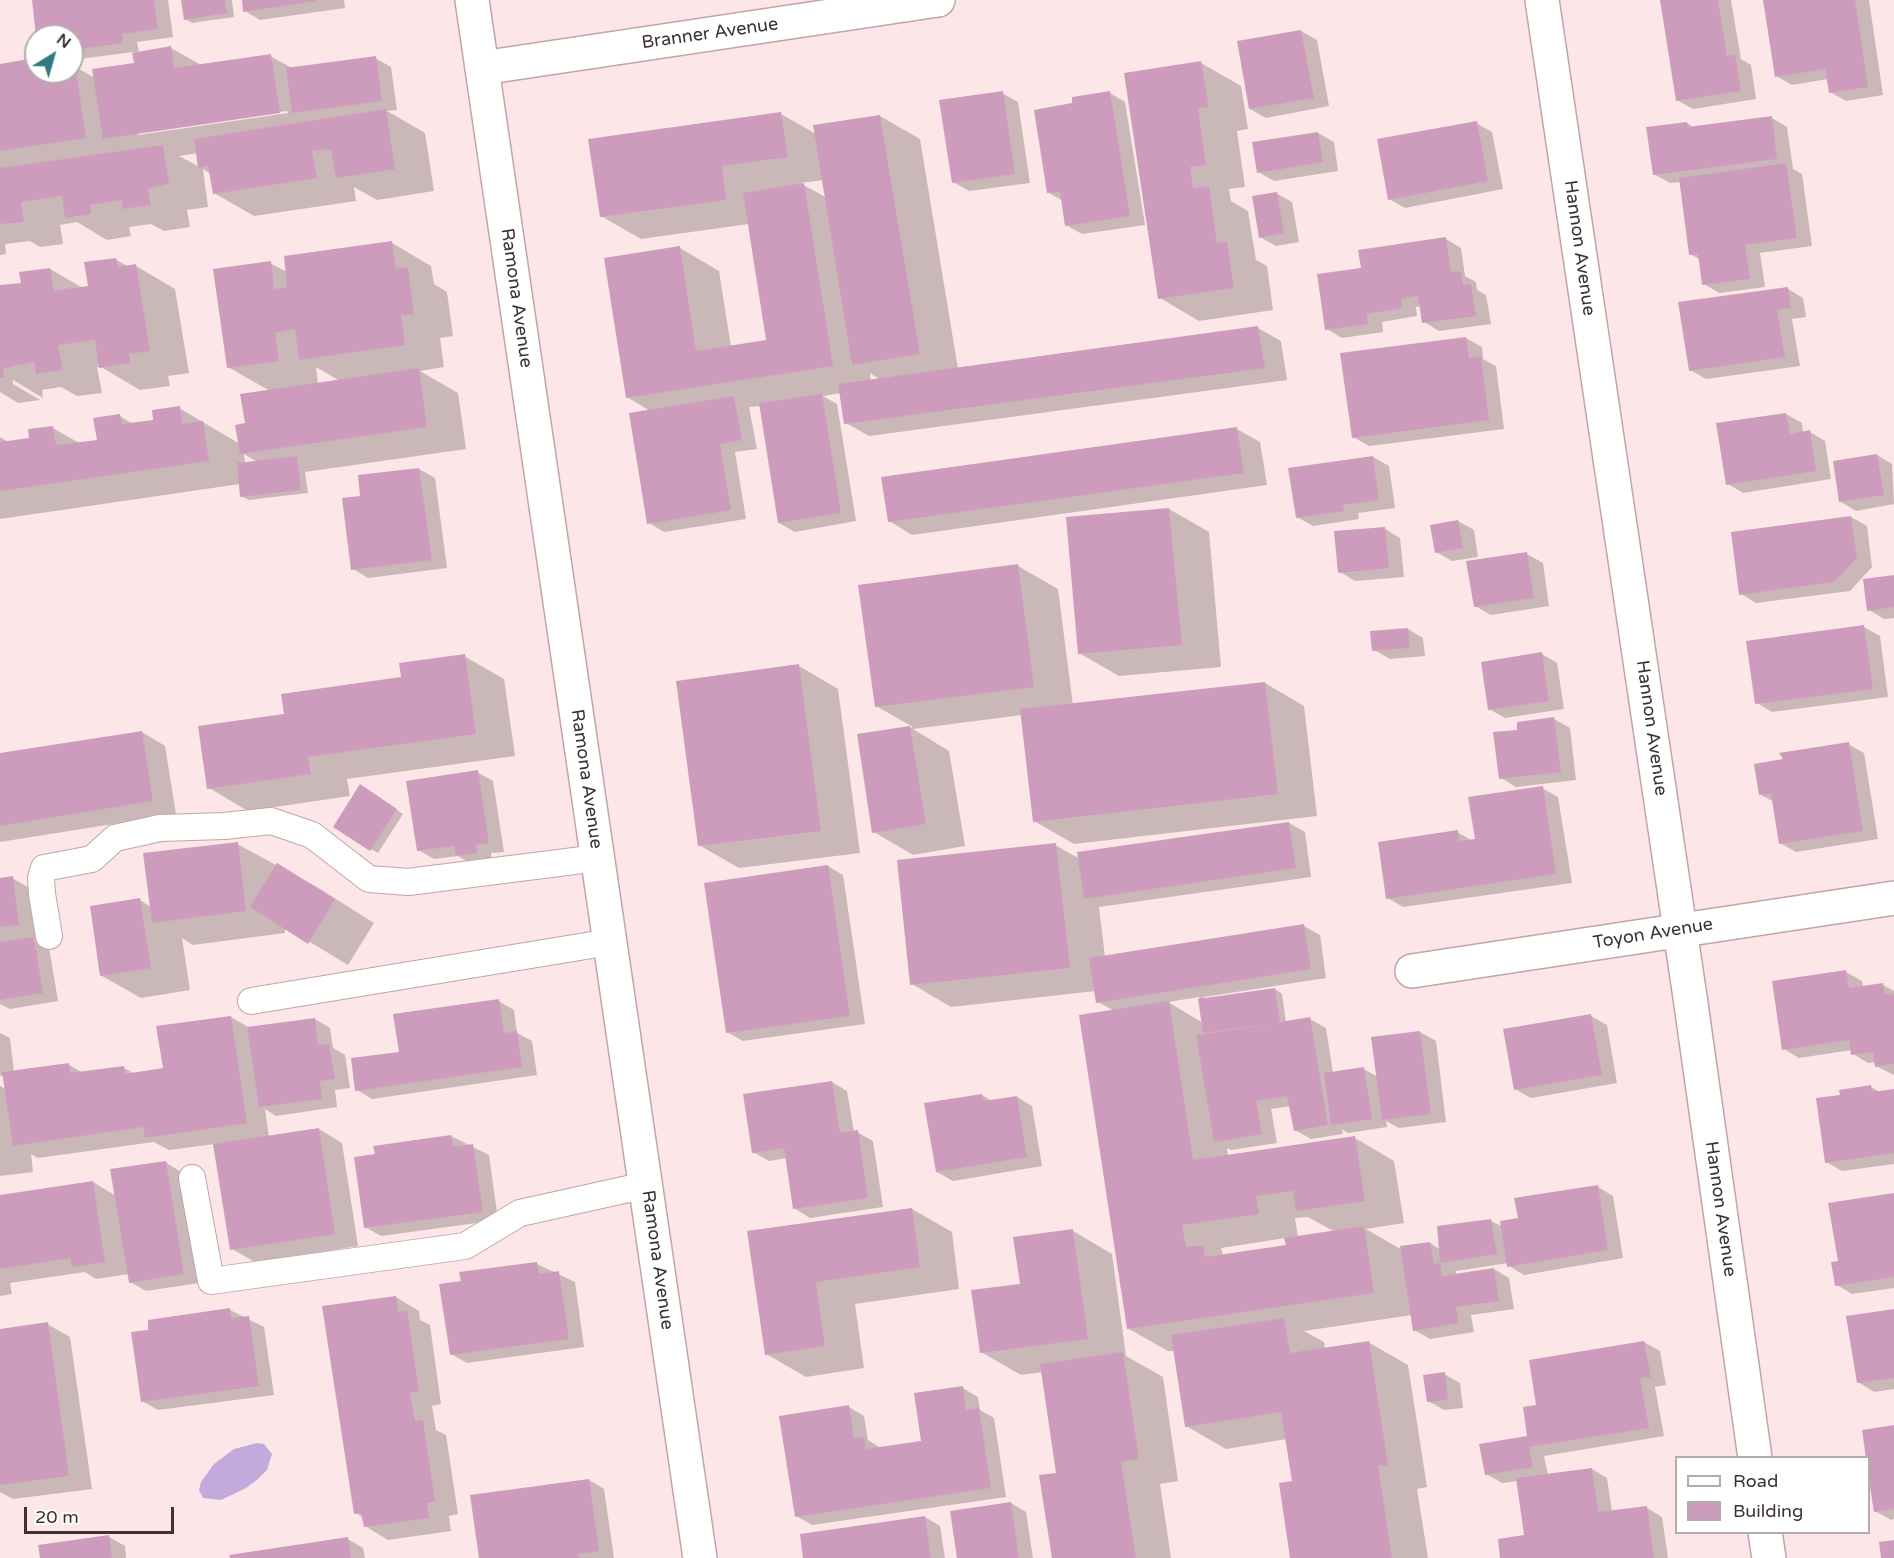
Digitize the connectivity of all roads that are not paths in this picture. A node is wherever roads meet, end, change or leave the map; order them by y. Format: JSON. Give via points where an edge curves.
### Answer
{"nodes":[{"id":1,"x":472,"y":0,"type":"edge"},
{"id":2,"x":938,"y":0,"type":"edge"},
{"id":3,"x":1542,"y":0,"type":"edge"},
{"id":4,"x":482,"y":68,"type":"junction"},
{"id":5,"x":598,"y":858,"type":"junction"},
{"id":6,"x":1894,"y":898,"type":"edge"},
{"id":7,"x":1680,"y":929,"type":"junction"},
{"id":8,"x":50,"y":936,"type":"dead end"},
{"id":9,"x":610,"y":942,"type":"junction"},
{"id":10,"x":1412,"y":971,"type":"dead end"},
{"id":11,"x":251,"y":1001,"type":"dead end"},
{"id":12,"x":192,"y":1178,"type":"dead end"},
{"id":13,"x":646,"y":1185,"type":"junction"},
{"id":14,"x":1755,"y":1456,"type":"edge"},
{"id":15,"x":1765,"y":1534,"type":"edge"},
{"id":16,"x":700,"y":1558,"type":"edge"},
{"id":17,"x":1769,"y":1558,"type":"edge"}],
"edges":[{"from":1,"to":4,"type":"street","name":"Ramona Avenue"},
{"from":2,"to":4,"type":"street","name":"Branner Avenue"},
{"from":3,"to":7,"type":"street","name":"Hannon Avenue"},
{"from":4,"to":5,"type":"street","name":"Ramona Avenue"},
{"from":5,"to":8,"type":"lane","via":[[408,882],[369,879],[312,835],[271,821],[160,828],[115,838],[92,859],[44,868],[42,894]]},
{"from":5,"to":9,"type":"street","name":"Ramona Avenue"},
{"from":6,"to":7,"type":"street","name":"Toyon Avenue"},
{"from":7,"to":10,"type":"street","name":"Toyon Avenue"},
{"from":7,"to":14,"type":"street","name":"Hannon Avenue"},
{"from":9,"to":11,"type":"lane"},
{"from":9,"to":13,"type":"street","name":"Ramona Avenue"},
{"from":12,"to":13,"type":"lane","via":[[211,1281],[465,1246],[520,1213]]},
{"from":13,"to":16,"type":"street","name":"Ramona Avenue"},
{"from":15,"to":17,"type":"street"}]}
